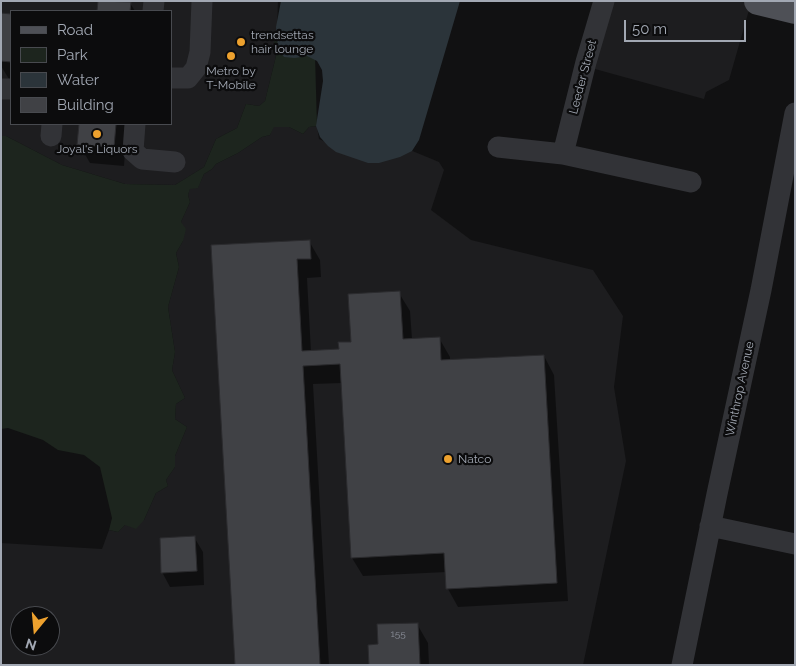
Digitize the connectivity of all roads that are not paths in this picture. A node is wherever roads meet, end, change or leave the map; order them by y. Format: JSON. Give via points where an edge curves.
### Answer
{"nodes":[{"id":1,"x":202,"y":1,"type":"edge"},
{"id":2,"x":604,"y":1,"type":"edge"},
{"id":3,"x":758,"y":1,"type":"edge"},
{"id":4,"x":795,"y":10,"type":"edge"},
{"id":5,"x":172,"y":78,"type":"edge"},
{"id":6,"x":795,"y":113,"type":"edge"},
{"id":7,"x":135,"y":125,"type":"edge"},
{"id":8,"x":498,"y":147,"type":"dead end"},
{"id":9,"x":564,"y":154,"type":"junction"},
{"id":10,"x":175,"y":162,"type":"dead end"},
{"id":11,"x":691,"y":182,"type":"dead end"},
{"id":12,"x":710,"y":526,"type":"junction"},
{"id":13,"x":795,"y":544,"type":"edge"},
{"id":14,"x":682,"y":665,"type":"edge"}],
"edges":[{"from":1,"to":5,"type":"street","via":[[200,52],[196,68],[188,78]]},
{"from":2,"to":9,"type":"street","name":"Leeder Street"},
{"from":3,"to":4,"type":"main road"},
{"from":6,"to":12,"type":"street","name":"Winthrop Avenue"},
{"from":7,"to":10,"type":"street","via":[[133,151],[142,159]]},
{"from":8,"to":9,"type":"street"},
{"from":9,"to":11,"type":"street"},
{"from":12,"to":13,"type":"street"},
{"from":12,"to":14,"type":"street","name":"Winthrop Avenue"}]}
